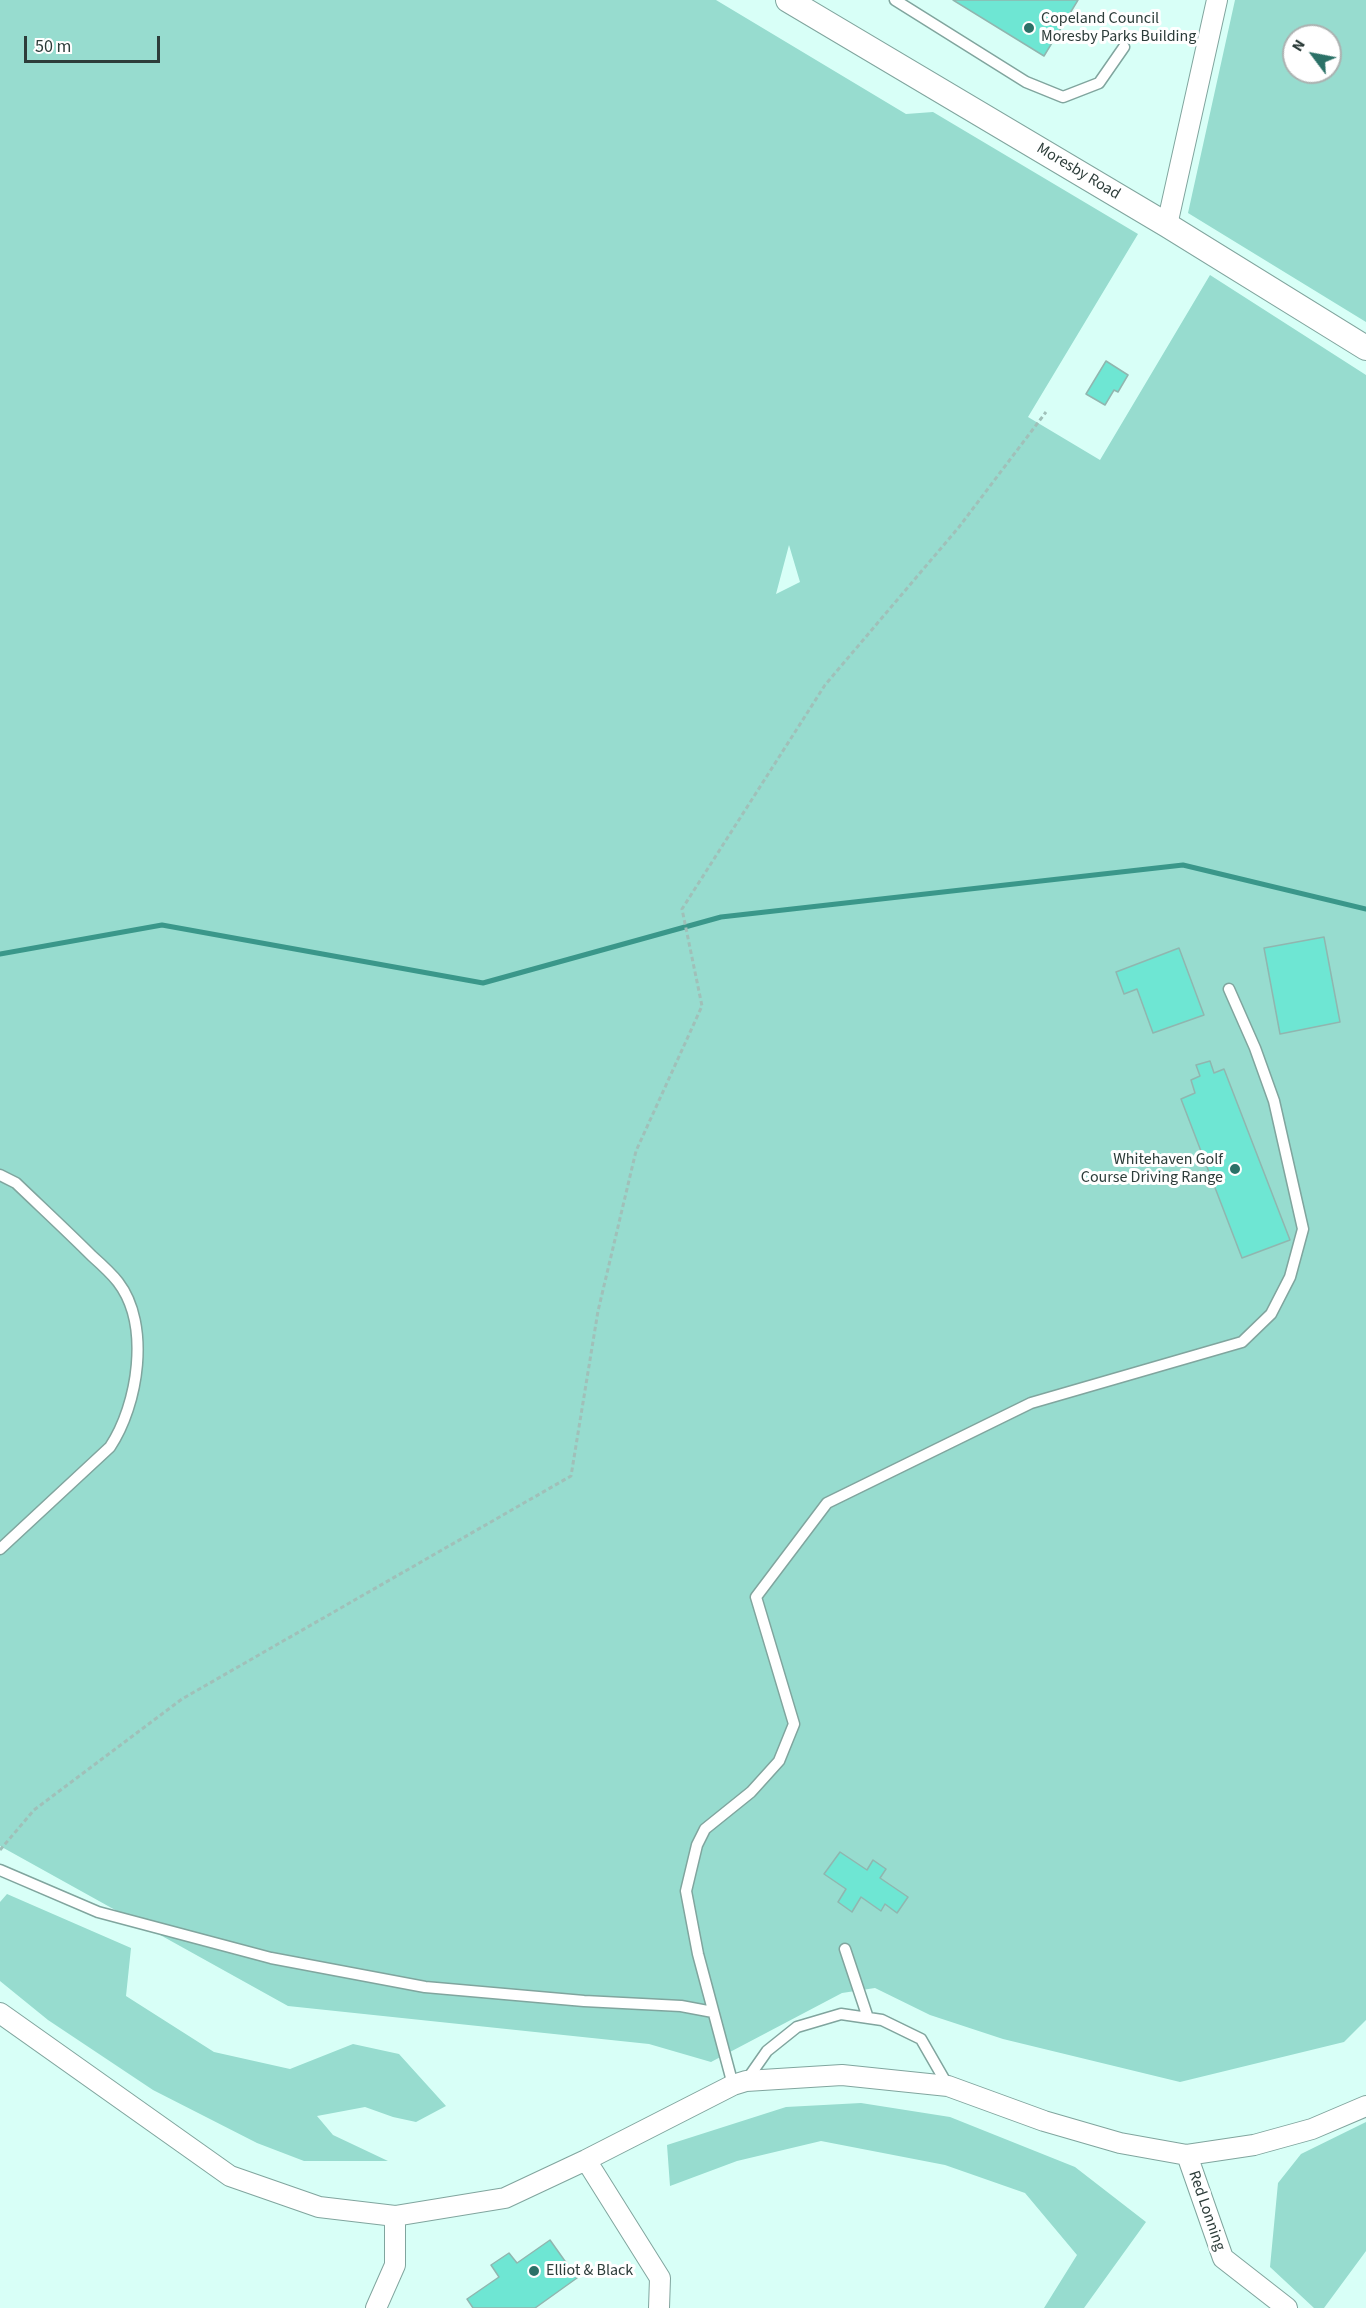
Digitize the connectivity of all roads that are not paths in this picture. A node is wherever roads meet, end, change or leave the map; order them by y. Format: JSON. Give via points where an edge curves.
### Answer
{"nodes":[{"id":1,"x":788,"y":0,"type":"edge"},
{"id":2,"x":895,"y":0,"type":"edge"},
{"id":3,"x":1217,"y":0,"type":"edge"},
{"id":4,"x":1124,"y":47,"type":"dead end"},
{"id":5,"x":1167,"y":225,"type":"junction"},
{"id":6,"x":1366,"y":348,"type":"edge"},
{"id":7,"x":1229,"y":989,"type":"dead end"},
{"id":8,"x":0,"y":1175,"type":"edge"},
{"id":9,"x":0,"y":1549,"type":"edge"},
{"id":10,"x":0,"y":1870,"type":"edge"},
{"id":11,"x":845,"y":1949,"type":"dead end"},
{"id":12,"x":713,"y":2012,"type":"junction"},
{"id":13,"x":0,"y":2013,"type":"edge"},
{"id":14,"x":868,"y":2018,"type":"junction"},
{"id":15,"x":740,"y":2083,"type":"junction"},
{"id":16,"x":948,"y":2086,"type":"junction"},
{"id":17,"x":1366,"y":2106,"type":"edge"},
{"id":18,"x":1187,"y":2155,"type":"junction"},
{"id":19,"x":586,"y":2160,"type":"junction"},
{"id":20,"x":395,"y":2216,"type":"junction"},
{"id":21,"x":376,"y":2308,"type":"edge"},
{"id":22,"x":659,"y":2308,"type":"edge"},
{"id":23,"x":1287,"y":2308,"type":"edge"}],
"edges":[{"from":1,"to":5,"type":"street","name":"Moresby Road"},
{"from":2,"to":4,"type":"lane","via":[[1026,81],[1063,97],[1098,83]]},
{"from":3,"to":5,"type":"street"},
{"from":5,"to":6,"type":"street","name":"Moresby Road"},
{"from":7,"to":12,"type":"lane","via":[[1274,1101],[1304,1229],[1290,1277],[1271,1314],[1242,1342],[1031,1403],[827,1503],[756,1597],[794,1724],[779,1761],[751,1792],[705,1829],[686,1891]]},
{"from":8,"to":9,"type":"lane","via":[[16,1183],[119,1283],[130,1308],[137,1381],[123,1428],[110,1447]]},
{"from":10,"to":12,"type":"lane","via":[[98,1912],[271,1958],[424,1987],[681,2006]]},
{"from":11,"to":14,"type":"lane"},
{"from":12,"to":15,"type":"lane"},
{"from":13,"to":20,"type":"street","via":[[230,2176],[319,2207]]},
{"from":14,"to":15,"type":"lane","via":[[841,2014],[797,2027],[767,2051]]},
{"from":14,"to":16,"type":"lane","via":[[882,2019],[921,2038]]},
{"from":15,"to":16,"type":"street","via":[[842,2075]]},
{"from":15,"to":19,"type":"street"},
{"from":16,"to":18,"type":"street","via":[[1120,2143]]},
{"from":17,"to":18,"type":"street","via":[[1312,2129],[1254,2145]]},
{"from":18,"to":23,"type":"street","name":"Red Lonning","via":[[1222,2258]]},
{"from":19,"to":20,"type":"street","via":[[505,2198]]},
{"from":19,"to":22,"type":"street","via":[[660,2278]]},
{"from":20,"to":21,"type":"street","via":[[395,2265]]}]}
